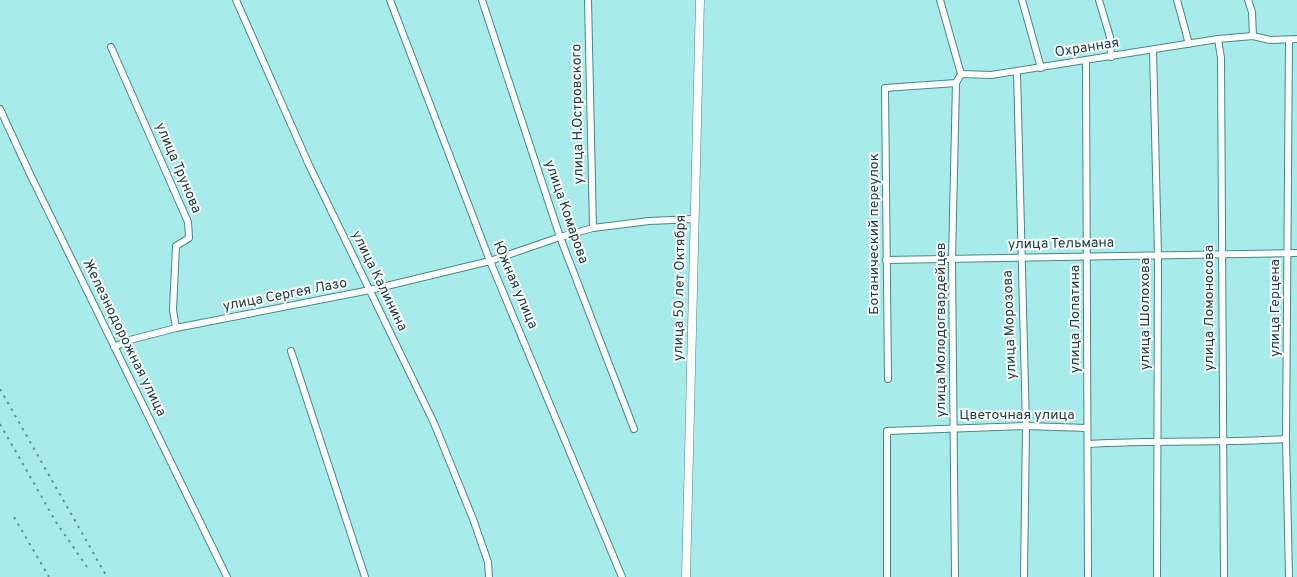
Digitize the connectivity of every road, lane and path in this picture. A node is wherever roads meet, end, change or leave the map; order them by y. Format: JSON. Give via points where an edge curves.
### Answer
{"nodes":[{"id":1,"x":236,"y":0,"type":"edge"},
{"id":2,"x":390,"y":0,"type":"edge"},
{"id":3,"x":482,"y":0,"type":"edge"},
{"id":4,"x":588,"y":0,"type":"edge"},
{"id":5,"x":700,"y":0,"type":"edge"},
{"id":6,"x":940,"y":0,"type":"edge"},
{"id":7,"x":1022,"y":0,"type":"edge"},
{"id":8,"x":1099,"y":0,"type":"edge"},
{"id":9,"x":1177,"y":0,"type":"edge"},
{"id":10,"x":1248,"y":0,"type":"edge"},
{"id":11,"x":1253,"y":36,"type":"junction"},
{"id":12,"x":1218,"y":39,"type":"junction"},
{"id":13,"x":1297,"y":39,"type":"edge"},
{"id":14,"x":1289,"y":40,"type":"junction"},
{"id":15,"x":1189,"y":44,"type":"junction"},
{"id":16,"x":111,"y":47,"type":"dead end"},
{"id":17,"x":1153,"y":51,"type":"junction"},
{"id":18,"x":1111,"y":57,"type":"junction"},
{"id":19,"x":1086,"y":61,"type":"junction"},
{"id":20,"x":1041,"y":68,"type":"junction"},
{"id":21,"x":1017,"y":72,"type":"junction"},
{"id":22,"x":961,"y":74,"type":"junction"},
{"id":23,"x":956,"y":83,"type":"junction"},
{"id":24,"x":0,"y":109,"type":"edge"},
{"id":25,"x":694,"y":219,"type":"junction"},
{"id":26,"x":593,"y":228,"type":"junction"},
{"id":27,"x":560,"y":237,"type":"junction"},
{"id":28,"x":1288,"y":252,"type":"junction"},
{"id":29,"x":1297,"y":252,"type":"edge"},
{"id":30,"x":1088,"y":255,"type":"junction"},
{"id":31,"x":1158,"y":255,"type":"junction"},
{"id":32,"x":1222,"y":255,"type":"junction"},
{"id":33,"x":1021,"y":256,"type":"junction"},
{"id":34,"x":886,"y":260,"type":"junction"},
{"id":35,"x":952,"y":260,"type":"junction"},
{"id":36,"x":490,"y":261,"type":"junction"},
{"id":37,"x":370,"y":290,"type":"junction"},
{"id":38,"x":176,"y":328,"type":"junction"},
{"id":39,"x":114,"y":347,"type":"junction"},
{"id":40,"x":290,"y":351,"type":"dead end"},
{"id":41,"x":888,"y":379,"type":"dead end"},
{"id":42,"x":1026,"y":426,"type":"junction"},
{"id":43,"x":954,"y":428,"type":"junction"},
{"id":44,"x":1087,"y":428,"type":"junction"},
{"id":45,"x":634,"y":429,"type":"dead end"},
{"id":46,"x":1286,"y":439,"type":"junction"},
{"id":47,"x":1156,"y":440,"type":"junction"},
{"id":48,"x":1223,"y":442,"type":"junction"},
{"id":49,"x":1089,"y":444,"type":"junction"},
{"id":50,"x":227,"y":577,"type":"edge"},
{"id":51,"x":365,"y":577,"type":"edge"},
{"id":52,"x":490,"y":577,"type":"edge"},
{"id":53,"x":622,"y":577,"type":"edge"},
{"id":54,"x":686,"y":577,"type":"edge"},
{"id":55,"x":886,"y":577,"type":"edge"},
{"id":56,"x":955,"y":577,"type":"edge"},
{"id":57,"x":1024,"y":577,"type":"edge"},
{"id":58,"x":1088,"y":577,"type":"edge"},
{"id":59,"x":1157,"y":577,"type":"edge"},
{"id":60,"x":1224,"y":577,"type":"edge"},
{"id":61,"x":1290,"y":577,"type":"edge"}],
"edges":[{"from":1,"to":37,"type":"street","name":"улица Калинина","via":[[309,165]]},
{"from":2,"to":36,"type":"street","name":"Южная улица"},
{"from":3,"to":27,"type":"street","name":"улица Комарова"},
{"from":4,"to":26,"type":"street","name":"улица Н.Островского"},
{"from":5,"to":25,"type":"main road","name":"улица 50 лет Октября"},
{"from":6,"to":22,"type":"street"},
{"from":7,"to":20,"type":"street"},
{"from":8,"to":18,"type":"street","via":[[1110,37]]},
{"from":9,"to":15,"type":"street"},
{"from":10,"to":11,"type":"street"},
{"from":11,"to":12,"type":"street","name":"Охранная"},
{"from":11,"to":14,"type":"street","name":"Охранная"},
{"from":12,"to":15,"type":"street","name":"Охранная"},
{"from":12,"to":32,"type":"street","name":"улица Ломоносова","via":[[1221,58]]},
{"from":13,"to":14,"type":"street","name":"Охранная"},
{"from":14,"to":28,"type":"street","name":"улица Герцена"},
{"from":15,"to":17,"type":"street","name":"Охранная"},
{"from":16,"to":38,"type":"street","name":"улица Трунова","via":[[188,222],[189,238],[176,246],[173,310]]},
{"from":17,"to":18,"type":"street","name":"Охранная"},
{"from":17,"to":31,"type":"street","name":"улица Шолохова"},
{"from":18,"to":19,"type":"street","name":"Охранная"},
{"from":19,"to":20,"type":"street","name":"Охранная"},
{"from":19,"to":30,"type":"street","name":"улица Лопатина"},
{"from":20,"to":21,"type":"street","name":"Охранная"},
{"from":21,"to":22,"type":"street","name":"Охранная"},
{"from":21,"to":33,"type":"street","name":"улица Морозова"},
{"from":22,"to":23,"type":"street"},
{"from":23,"to":34,"type":"street","name":"Ботанический переулок","via":[[885,88]]},
{"from":23,"to":35,"type":"street","name":"улица Молодогвардейцев"},
{"from":24,"to":39,"type":"street","name":"Железнодорожная улица"},
{"from":25,"to":26,"type":"street","name":"улица Сергея Лазо"},
{"from":25,"to":54,"type":"main road","name":"улица 50 лет Октября"},
{"from":26,"to":27,"type":"street","name":"улица Сергея Лазо"},
{"from":27,"to":36,"type":"street","name":"улица Сергея Лазо"},
{"from":27,"to":45,"type":"street","name":"улица Комарова"},
{"from":28,"to":29,"type":"street","name":"улица Тельмана"},
{"from":28,"to":32,"type":"street","name":"улица Тельмана"},
{"from":28,"to":46,"type":"street","name":"улица Герцена"},
{"from":30,"to":31,"type":"street","name":"улица Тельмана"},
{"from":30,"to":33,"type":"street","name":"улица Тельмана"},
{"from":30,"to":44,"type":"street","name":"улица Лопатина"},
{"from":31,"to":32,"type":"street","name":"улица Тельмана"},
{"from":31,"to":47,"type":"street","name":"улица Шолохова"},
{"from":32,"to":48,"type":"street","name":"улица Ломоносова"},
{"from":33,"to":35,"type":"street","name":"улица Тельмана"},
{"from":33,"to":42,"type":"street","name":"улица Морозова"},
{"from":34,"to":35,"type":"street","name":"улица Тельмана"},
{"from":34,"to":41,"type":"street","name":"Ботанический переулок"},
{"from":35,"to":43,"type":"street","name":"улица Молодогвардейцев"},
{"from":36,"to":37,"type":"street","name":"улица Сергея Лазо"},
{"from":36,"to":53,"type":"street","name":"Южная улица"},
{"from":37,"to":38,"type":"street","name":"улица Сергея Лазо"},
{"from":37,"to":52,"type":"street","name":"улица Калинина","via":[[434,423],[473,518]]},
{"from":38,"to":39,"type":"street","name":"улица Сергея Лазо"},
{"from":39,"to":50,"type":"street","name":"Железнодорожная улица"},
{"from":40,"to":51,"type":"street"},
{"from":42,"to":43,"type":"street","name":"Цветочная улица"},
{"from":42,"to":44,"type":"street","name":"Цветочная улица"},
{"from":42,"to":57,"type":"street","name":"улица Морозова"},
{"from":43,"to":55,"type":"street","name":"Цветочная улица","via":[[887,432]]},
{"from":43,"to":56,"type":"street","name":"улица Молодогвардейцев"},
{"from":44,"to":49,"type":"street","name":"улица Лопатина"},
{"from":46,"to":48,"type":"street"},
{"from":46,"to":61,"type":"street","name":"улица Герцена"},
{"from":47,"to":48,"type":"street"},
{"from":47,"to":49,"type":"street"},
{"from":47,"to":59,"type":"street","name":"улица Шолохова"},
{"from":48,"to":60,"type":"street","name":"улица Ломоносова"},
{"from":49,"to":58,"type":"street","name":"улица Лопатина"}]}
